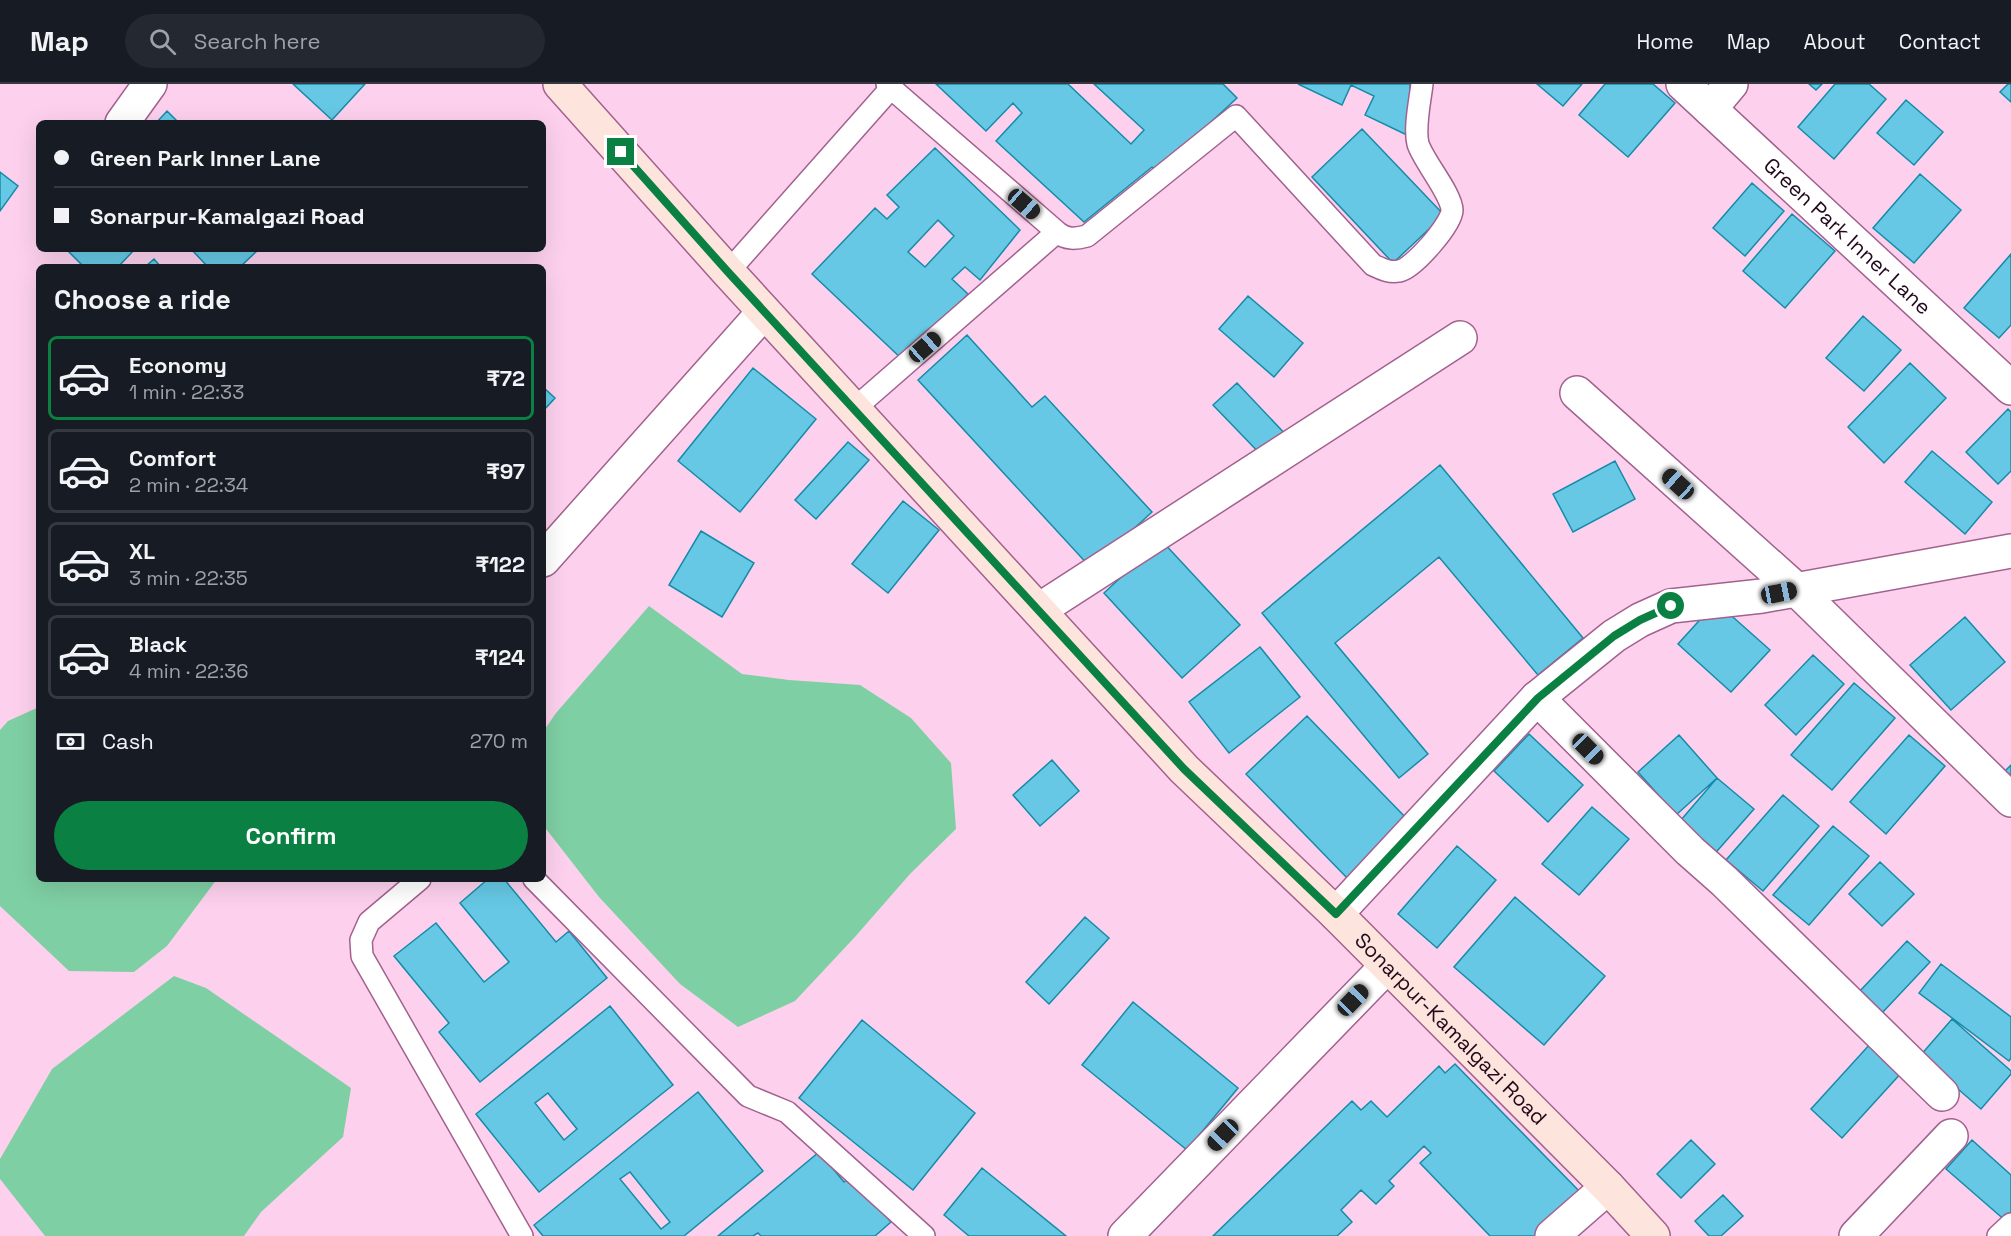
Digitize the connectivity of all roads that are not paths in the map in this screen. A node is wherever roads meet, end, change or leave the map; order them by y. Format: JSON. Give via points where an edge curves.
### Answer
{"nodes":[{"id":1,"x":150,"y":84,"type":"edge"},
{"id":2,"x":560,"y":84,"type":"edge"},
{"id":3,"x":1422,"y":84,"type":"edge"},
{"id":4,"x":1683,"y":84,"type":"edge"},
{"id":5,"x":1731,"y":84,"type":"edge"},
{"id":6,"x":889,"y":86,"type":"edge"},
{"id":7,"x":1710,"y":109,"type":"junction"},
{"id":8,"x":124,"y":120,"type":"edge"},
{"id":9,"x":1057,"y":232,"type":"junction"},
{"id":10,"x":728,"y":272,"type":"junction"},
{"id":11,"x":764,"y":312,"type":"junction"},
{"id":12,"x":1460,"y":338,"type":"dead end"},
{"id":13,"x":2011,"y":388,"type":"edge"},
{"id":14,"x":1577,"y":393,"type":"dead end"},
{"id":15,"x":854,"y":408,"type":"junction"},
{"id":16,"x":2011,"y":551,"type":"edge"},
{"id":17,"x":546,"y":557,"type":"edge"},
{"id":18,"x":1796,"y":590,"type":"junction"},
{"id":19,"x":1039,"y":610,"type":"junction"},
{"id":20,"x":1538,"y":698,"type":"junction"},
{"id":21,"x":2011,"y":800,"type":"edge"},
{"id":22,"x":416,"y":882,"type":"edge"},
{"id":23,"x":537,"y":882,"type":"edge"},
{"id":24,"x":1336,"y":914,"type":"junction"},
{"id":25,"x":1386,"y":967,"type":"junction"},
{"id":26,"x":1942,"y":1094,"type":"dead end"},
{"id":27,"x":1952,"y":1136,"type":"dead end"},
{"id":28,"x":1608,"y":1187,"type":"junction"},
{"id":29,"x":2011,"y":1224,"type":"edge"},
{"id":30,"x":522,"y":1236,"type":"edge"},
{"id":31,"x":924,"y":1236,"type":"edge"},
{"id":32,"x":1125,"y":1236,"type":"edge"},
{"id":33,"x":1552,"y":1236,"type":"edge"},
{"id":34,"x":1653,"y":1236,"type":"edge"},
{"id":35,"x":1857,"y":1236,"type":"edge"},
{"id":36,"x":1998,"y":1236,"type":"edge"}],
"edges":[{"from":1,"to":8,"type":"street"},
{"from":2,"to":10,"type":"main road","name":"Sonarpur-Kamalgazi Road"},
{"from":3,"to":9,"type":"lane","via":[[1418,142],[1452,209],[1448,222],[1428,249],[1402,271],[1387,272],[1373,265],[1236,116],[1087,236],[1074,239]]},
{"from":4,"to":7,"type":"street","name":"Green Park Inner Lane"},
{"from":5,"to":7,"type":"street"},
{"from":6,"to":9,"type":"lane"},
{"from":6,"to":10,"type":"lane"},
{"from":7,"to":13,"type":"street","name":"Green Park Inner Lane"},
{"from":9,"to":15,"type":"lane"},
{"from":10,"to":11,"type":"main road","name":"Sonarpur-Kamalgazi Road"},
{"from":11,"to":15,"type":"main road","name":"Sonarpur-Kamalgazi Road"},
{"from":11,"to":17,"type":"street"},
{"from":12,"to":19,"type":"street"},
{"from":14,"to":18,"type":"street"},
{"from":15,"to":19,"type":"main road","name":"Sonarpur-Kamalgazi Road"},
{"from":16,"to":18,"type":"street"},
{"from":18,"to":20,"type":"street","via":[[1671,606],[1614,636]]},
{"from":18,"to":21,"type":"street"},
{"from":19,"to":24,"type":"main road","name":"Sonarpur-Kamalgazi Road","via":[[1184,769]]},
{"from":20,"to":24,"type":"street"},
{"from":20,"to":26,"type":"street"},
{"from":22,"to":30,"type":"lane","via":[[369,922],[361,940],[363,956]]},
{"from":23,"to":31,"type":"lane","via":[[748,1096],[787,1112]]},
{"from":24,"to":25,"type":"main road","name":"Sonarpur-Kamalgazi Road"},
{"from":25,"to":28,"type":"main road","name":"Sonarpur-Kamalgazi Road"},
{"from":25,"to":32,"type":"street"},
{"from":27,"to":35,"type":"street"},
{"from":28,"to":33,"type":"street"},
{"from":28,"to":34,"type":"main road","name":"Sonarpur-Kamalgazi Road"},
{"from":29,"to":36,"type":"lane"}]}
